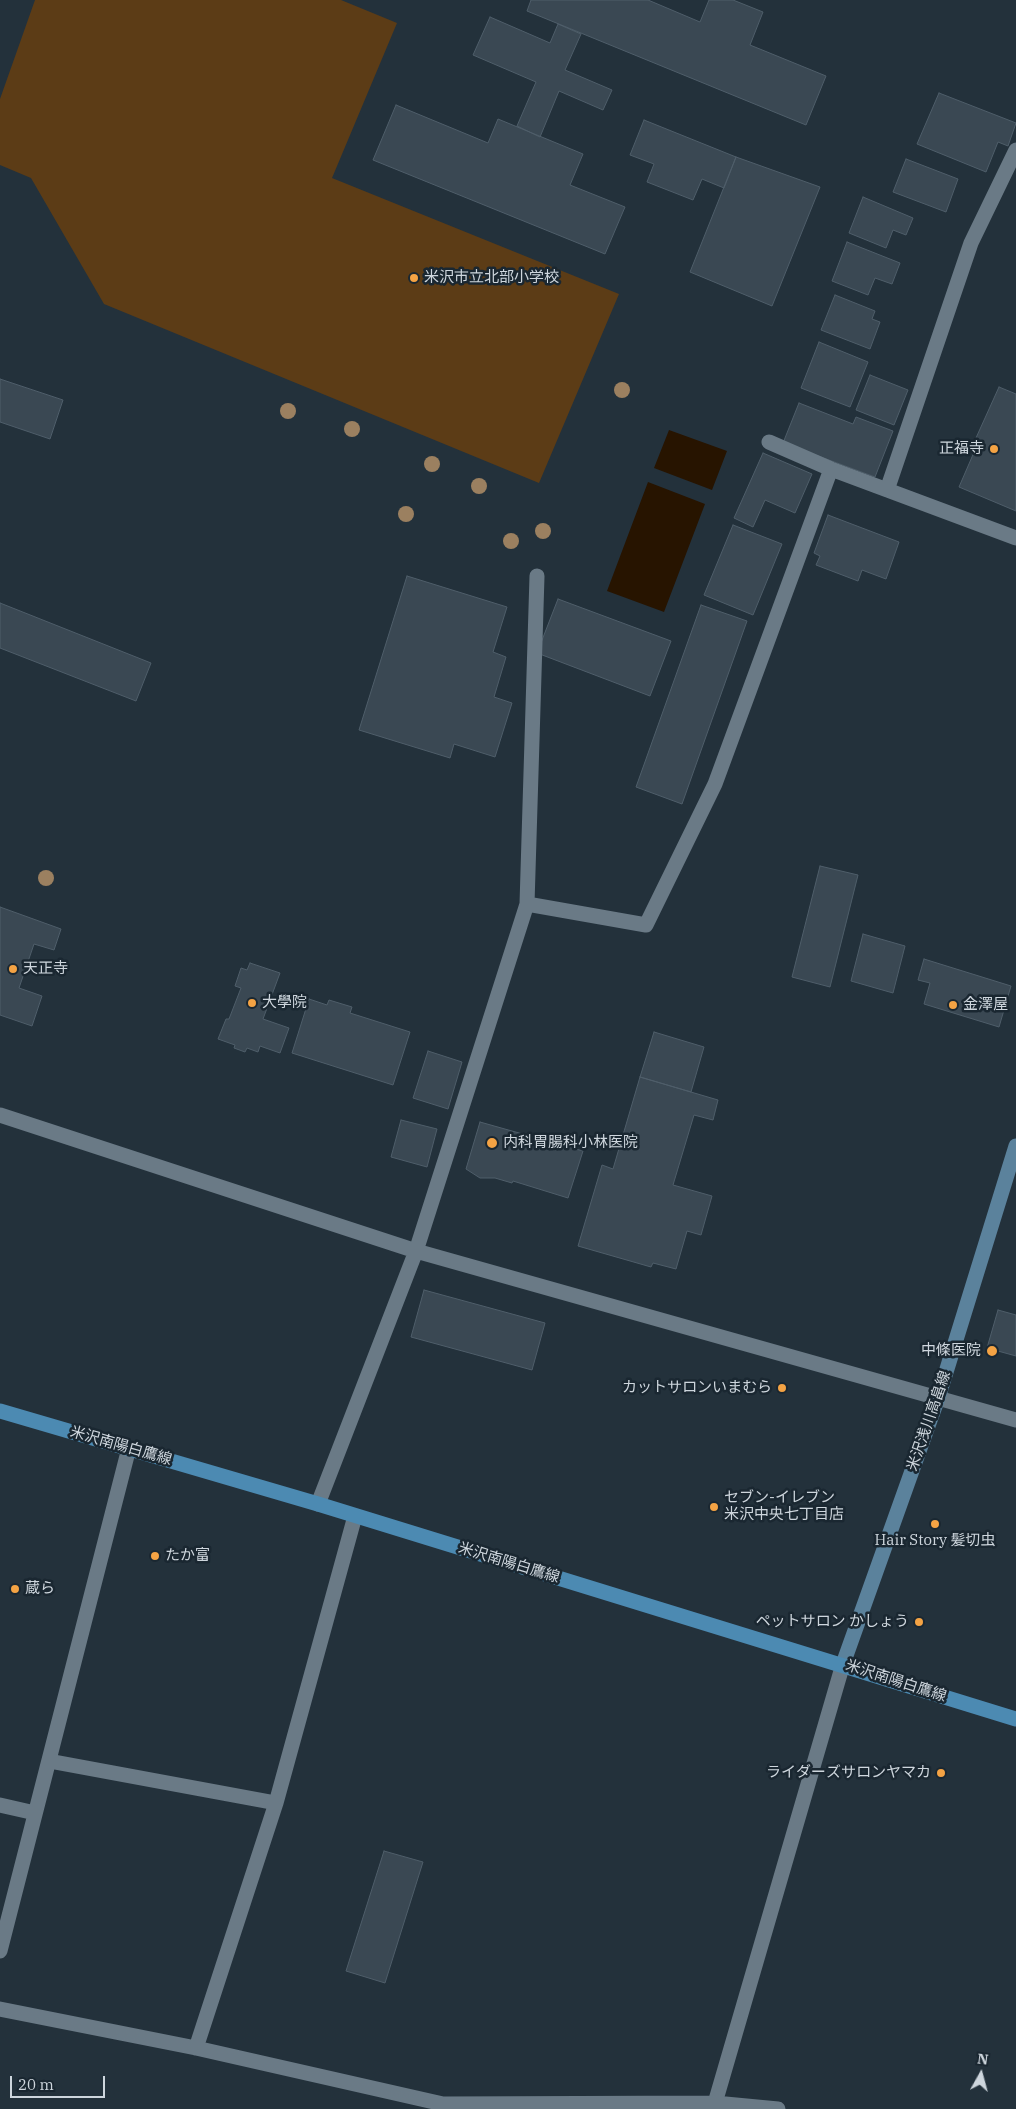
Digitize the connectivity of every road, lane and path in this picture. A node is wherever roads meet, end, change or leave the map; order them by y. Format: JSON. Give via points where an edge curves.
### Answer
{"nodes":[{"id":1,"x":1016,"y":150,"type":"edge"},
{"id":2,"x":769,"y":442,"type":"dead end"},
{"id":3,"x":832,"y":469,"type":"junction"},
{"id":4,"x":887,"y":490,"type":"junction"},
{"id":5,"x":1016,"y":538,"type":"edge"},
{"id":6,"x":537,"y":576,"type":"dead end"},
{"id":7,"x":528,"y":904,"type":"junction"},
{"id":8,"x":0,"y":1115,"type":"edge"},
{"id":9,"x":1016,"y":1146,"type":"edge"},
{"id":10,"x":416,"y":1251,"type":"junction"},
{"id":11,"x":938,"y":1398,"type":"junction"},
{"id":12,"x":0,"y":1410,"type":"edge"},
{"id":13,"x":1016,"y":1420,"type":"edge"},
{"id":14,"x":129,"y":1448,"type":"junction"},
{"id":15,"x":318,"y":1504,"type":"junction"},
{"id":16,"x":355,"y":1516,"type":"junction"},
{"id":17,"x":842,"y":1664,"type":"junction"},
{"id":18,"x":1016,"y":1719,"type":"edge"},
{"id":19,"x":49,"y":1761,"type":"junction"},
{"id":20,"x":276,"y":1803,"type":"junction"},
{"id":21,"x":0,"y":1805,"type":"edge"},
{"id":22,"x":35,"y":1812,"type":"junction"},
{"id":23,"x":0,"y":1951,"type":"edge"},
{"id":24,"x":0,"y":2009,"type":"edge"},
{"id":25,"x":196,"y":2048,"type":"junction"},
{"id":26,"x":715,"y":2103,"type":"junction"},
{"id":27,"x":443,"y":2106,"type":"edge"},
{"id":28,"x":778,"y":2109,"type":"edge"}],
"edges":[{"from":1,"to":4,"type":"street","via":[[971,243]]},
{"from":2,"to":3,"type":"street"},
{"from":3,"to":4,"type":"street"},
{"from":3,"to":7,"type":"street","via":[[715,784],[646,925]]},
{"from":4,"to":5,"type":"street"},
{"from":6,"to":7,"type":"street"},
{"from":7,"to":10,"type":"street"},
{"from":8,"to":10,"type":"street"},
{"from":9,"to":11,"type":"main road","name":"米沢浅川高畠線"},
{"from":10,"to":11,"type":"street"},
{"from":10,"to":15,"type":"street"},
{"from":11,"to":13,"type":"street"},
{"from":11,"to":17,"type":"main road","name":"米沢浅川高畠線"},
{"from":12,"to":14,"type":"main road","name":"米沢南陽白鷹線"},
{"from":14,"to":15,"type":"main road","name":"米沢南陽白鷹線"},
{"from":14,"to":19,"type":"street"},
{"from":15,"to":16,"type":"main road","name":"米沢南陽白鷹線"},
{"from":16,"to":17,"type":"main road","name":"米沢南陽白鷹線"},
{"from":16,"to":20,"type":"street"},
{"from":17,"to":18,"type":"main road","name":"米沢南陽白鷹線"},
{"from":17,"to":26,"type":"street"},
{"from":19,"to":20,"type":"street"},
{"from":19,"to":22,"type":"street"},
{"from":20,"to":25,"type":"street"},
{"from":21,"to":22,"type":"street"},
{"from":22,"to":23,"type":"street"},
{"from":24,"to":25,"type":"street"},
{"from":25,"to":27,"type":"street"},
{"from":26,"to":27,"type":"street"},
{"from":26,"to":28,"type":"street"}]}
